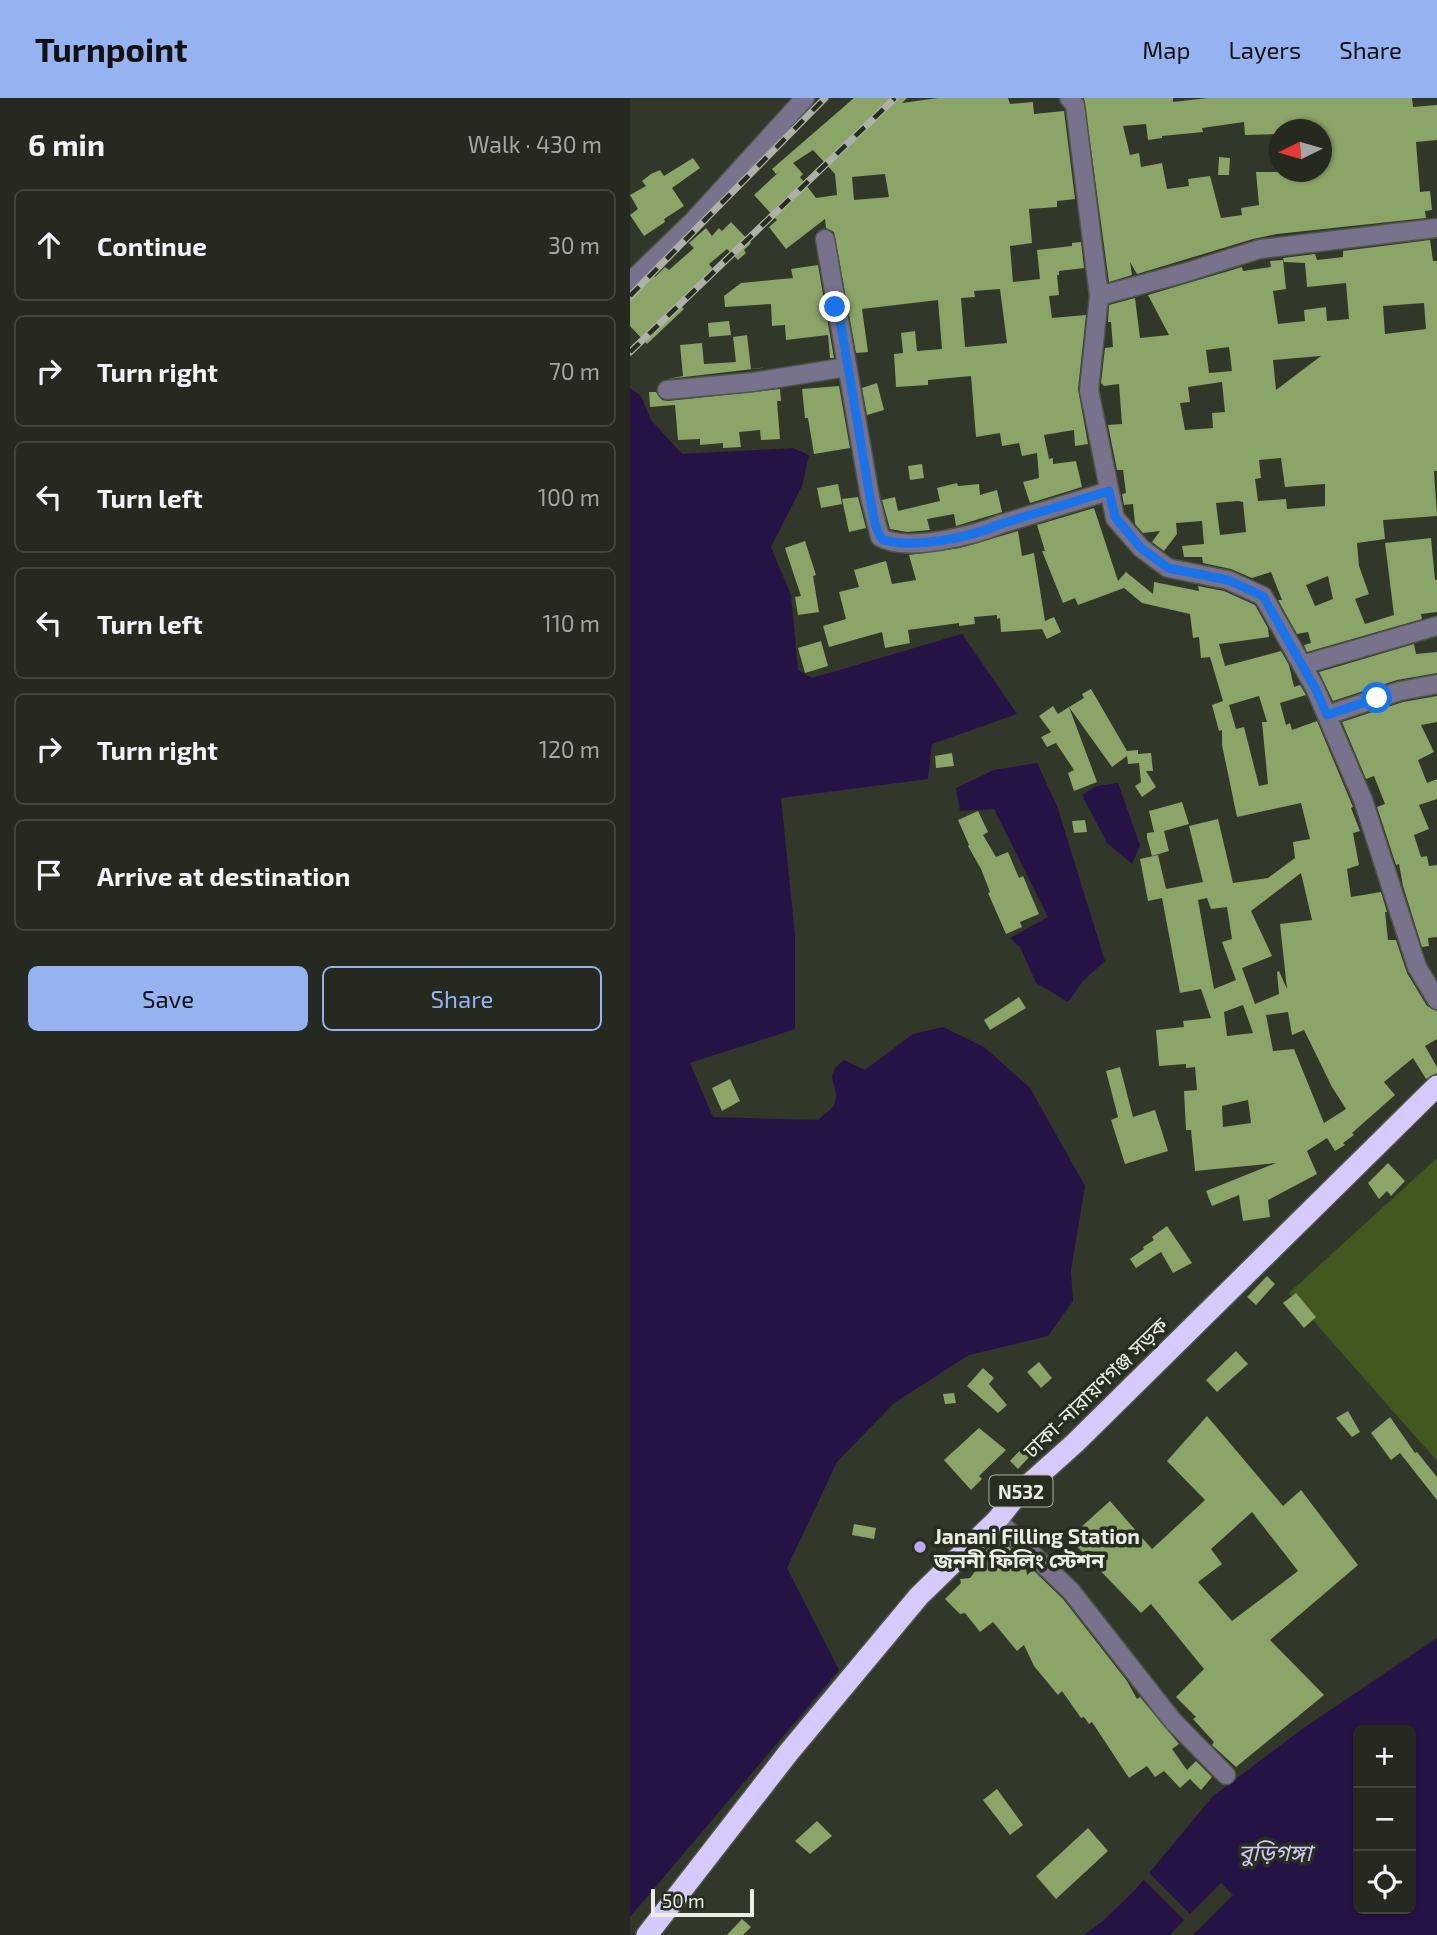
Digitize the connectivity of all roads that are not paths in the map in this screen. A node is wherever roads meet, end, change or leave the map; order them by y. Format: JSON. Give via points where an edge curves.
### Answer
{"nodes":[{"id":1,"x":805,"y":98,"type":"edge"},
{"id":2,"x":1069,"y":98,"type":"edge"},
{"id":3,"x":1437,"y":228,"type":"edge"},
{"id":4,"x":825,"y":239,"type":"dead end"},
{"id":5,"x":630,"y":282,"type":"edge"},
{"id":6,"x":1099,"y":296,"type":"junction"},
{"id":7,"x":847,"y":367,"type":"junction"},
{"id":8,"x":667,"y":390,"type":"dead end"},
{"id":9,"x":1109,"y":491,"type":"junction"},
{"id":10,"x":1437,"y":626,"type":"edge"},
{"id":11,"x":1302,"y":665,"type":"junction"},
{"id":12,"x":1437,"y":684,"type":"edge"},
{"id":13,"x":1327,"y":715,"type":"junction"},
{"id":14,"x":1437,"y":1000,"type":"edge"},
{"id":15,"x":1437,"y":1086,"type":"edge"},
{"id":16,"x":996,"y":1520,"type":"junction"},
{"id":17,"x":1226,"y":1775,"type":"dead end"},
{"id":18,"x":647,"y":1935,"type":"edge"}],
"edges":[{"from":1,"to":5,"type":"street","via":[[693,221]]},
{"from":2,"to":6,"type":"street","via":[[1075,105]]},
{"from":3,"to":6,"type":"street","via":[[1260,249]]},
{"from":4,"to":7,"type":"street"},
{"from":6,"to":9,"type":"street","via":[[1089,390]]},
{"from":7,"to":8,"type":"street"},
{"from":7,"to":9,"type":"street","via":[[870,497],[883,540],[914,544],[990,530]]},
{"from":9,"to":11,"type":"street","via":[[1115,517],[1141,548],[1168,568],[1228,580],[1263,596]]},
{"from":10,"to":11,"type":"street"},
{"from":11,"to":13,"type":"street"},
{"from":12,"to":13,"type":"street"},
{"from":13,"to":14,"type":"street","via":[[1363,800],[1417,967]]},
{"from":15,"to":16,"type":"highway","name":"ঢাকা-নারায়ণগঞ্জ সড়ক","number":"N532"},
{"from":16,"to":17,"type":"street","via":[[1071,1591],[1172,1721]]},
{"from":16,"to":18,"type":"highway","name":"ঢাকা-নারায়ণগঞ্জ সড়ক","number":"N532","via":[[919,1596],[789,1752]]}]}
